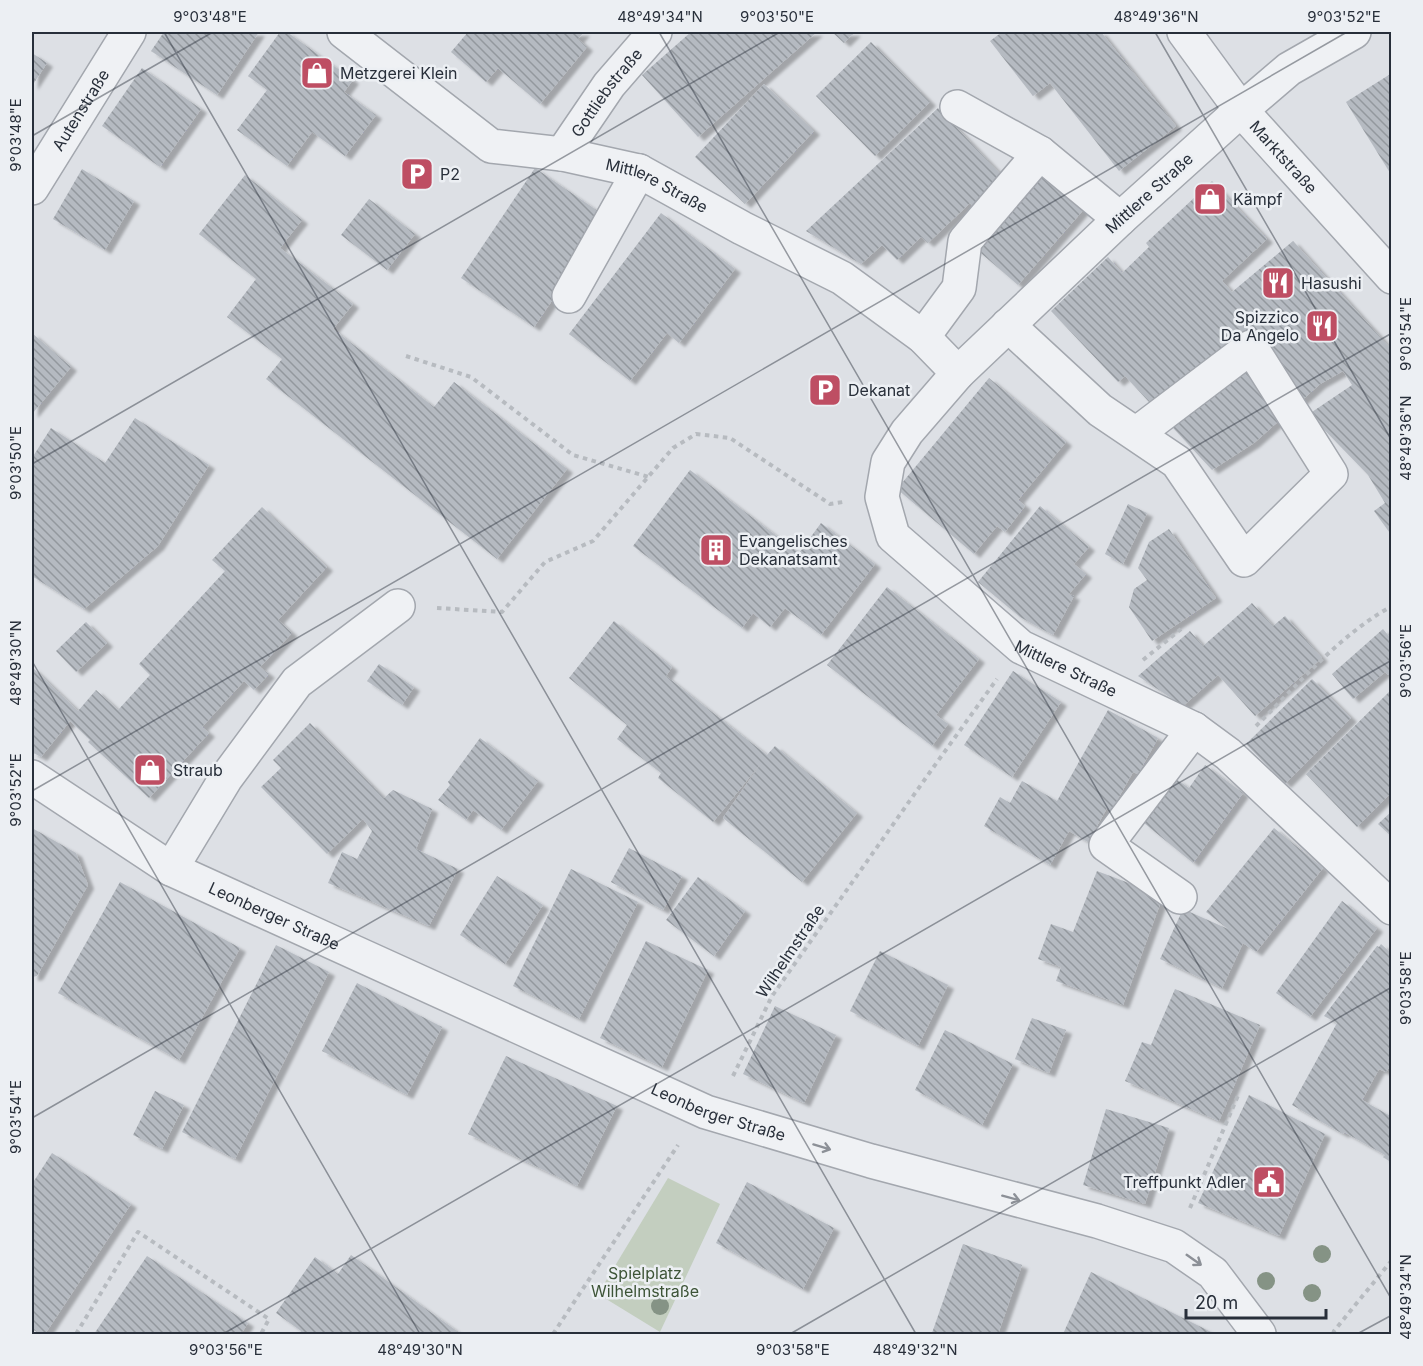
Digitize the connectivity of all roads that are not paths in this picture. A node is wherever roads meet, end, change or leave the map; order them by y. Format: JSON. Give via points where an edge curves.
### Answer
{"nodes":[{"id":1,"x":129,"y":32,"type":"edge"},
{"id":2,"x":344,"y":32,"type":"edge"},
{"id":3,"x":656,"y":32,"type":"edge"},
{"id":4,"x":1184,"y":32,"type":"edge"},
{"id":5,"x":1354,"y":32,"type":"edge"},
{"id":6,"x":957,"y":107,"type":"dead end"},
{"id":7,"x":1241,"y":110,"type":"junction"},
{"id":8,"x":1040,"y":153,"type":"junction"},
{"id":9,"x":562,"y":154,"type":"junction"},
{"id":10,"x":639,"y":171,"type":"junction"},
{"id":11,"x":32,"y":188,"type":"edge"},
{"id":12,"x":1120,"y":219,"type":"junction"},
{"id":13,"x":1392,"y":277,"type":"edge"},
{"id":14,"x":568,"y":296,"type":"dead end"},
{"id":15,"x":1008,"y":325,"type":"junction"},
{"id":16,"x":923,"y":337,"type":"junction"},
{"id":17,"x":958,"y":373,"type":"junction"},
{"id":18,"x":1136,"y":434,"type":"junction"},
{"id":19,"x":398,"y":606,"type":"road end"},
{"id":20,"x":1194,"y":729,"type":"junction"},
{"id":21,"x":32,"y":777,"type":"edge"},
{"id":22,"x":171,"y":869,"type":"junction"},
{"id":23,"x":1179,"y":897,"type":"dead end"},
{"id":24,"x":1392,"y":908,"type":"edge"},
{"id":25,"x":1253,"y":1326,"type":"edge"}],
"edges":[{"from":1,"to":11,"type":"street","name":"Autenstraße"},
{"from":2,"to":9,"type":"street","name":"Mittlere Straße","via":[[491,146]]},
{"from":3,"to":9,"type":"street","name":"Gottliebstraße","via":[[609,85]]},
{"from":4,"to":7,"type":"street","name":"Marktstraße"},
{"from":5,"to":7,"type":"street","name":"Mittlere Straße","via":[[1289,69]]},
{"from":6,"to":8,"type":"street"},
{"from":7,"to":12,"type":"street","name":"Mittlere Straße"},
{"from":7,"to":13,"type":"street","name":"Marktstraße"},
{"from":8,"to":12,"type":"street"},
{"from":8,"to":16,"type":"street","via":[[965,242],[959,288]]},
{"from":9,"to":10,"type":"street","name":"Mittlere Straße"},
{"from":10,"to":14,"type":"street"},
{"from":10,"to":16,"type":"street","name":"Mittlere Straße","via":[[842,278]]},
{"from":12,"to":15,"type":"street","name":"Mittlere Straße"},
{"from":15,"to":17,"type":"street","name":"Mittlere Straße"},
{"from":15,"to":18,"type":"street","via":[[1100,410]]},
{"from":16,"to":17,"type":"street","name":"Mittlere Straße"},
{"from":17,"to":20,"type":"street","name":"Mittlere Straße","via":[[907,432],[888,462],[882,497],[893,536],[1021,647]]},
{"from":18,"to":18,"type":"street","via":[[1178,462],[1244,560],[1331,474],[1251,347]]},
{"from":19,"to":22,"type":"street","via":[[297,682],[226,777]]},
{"from":20,"to":23,"type":"street","via":[[1106,845]]},
{"from":20,"to":24,"type":"street","name":"Mittlere Straße","via":[[1228,754]]},
{"from":21,"to":22,"type":"street","name":"Leonberger Straße"},
{"from":22,"to":25,"type":"street","name":"Leonberger Straße","one_way":true,"via":[[706,1112],[1174,1246],[1213,1274]]}]}
